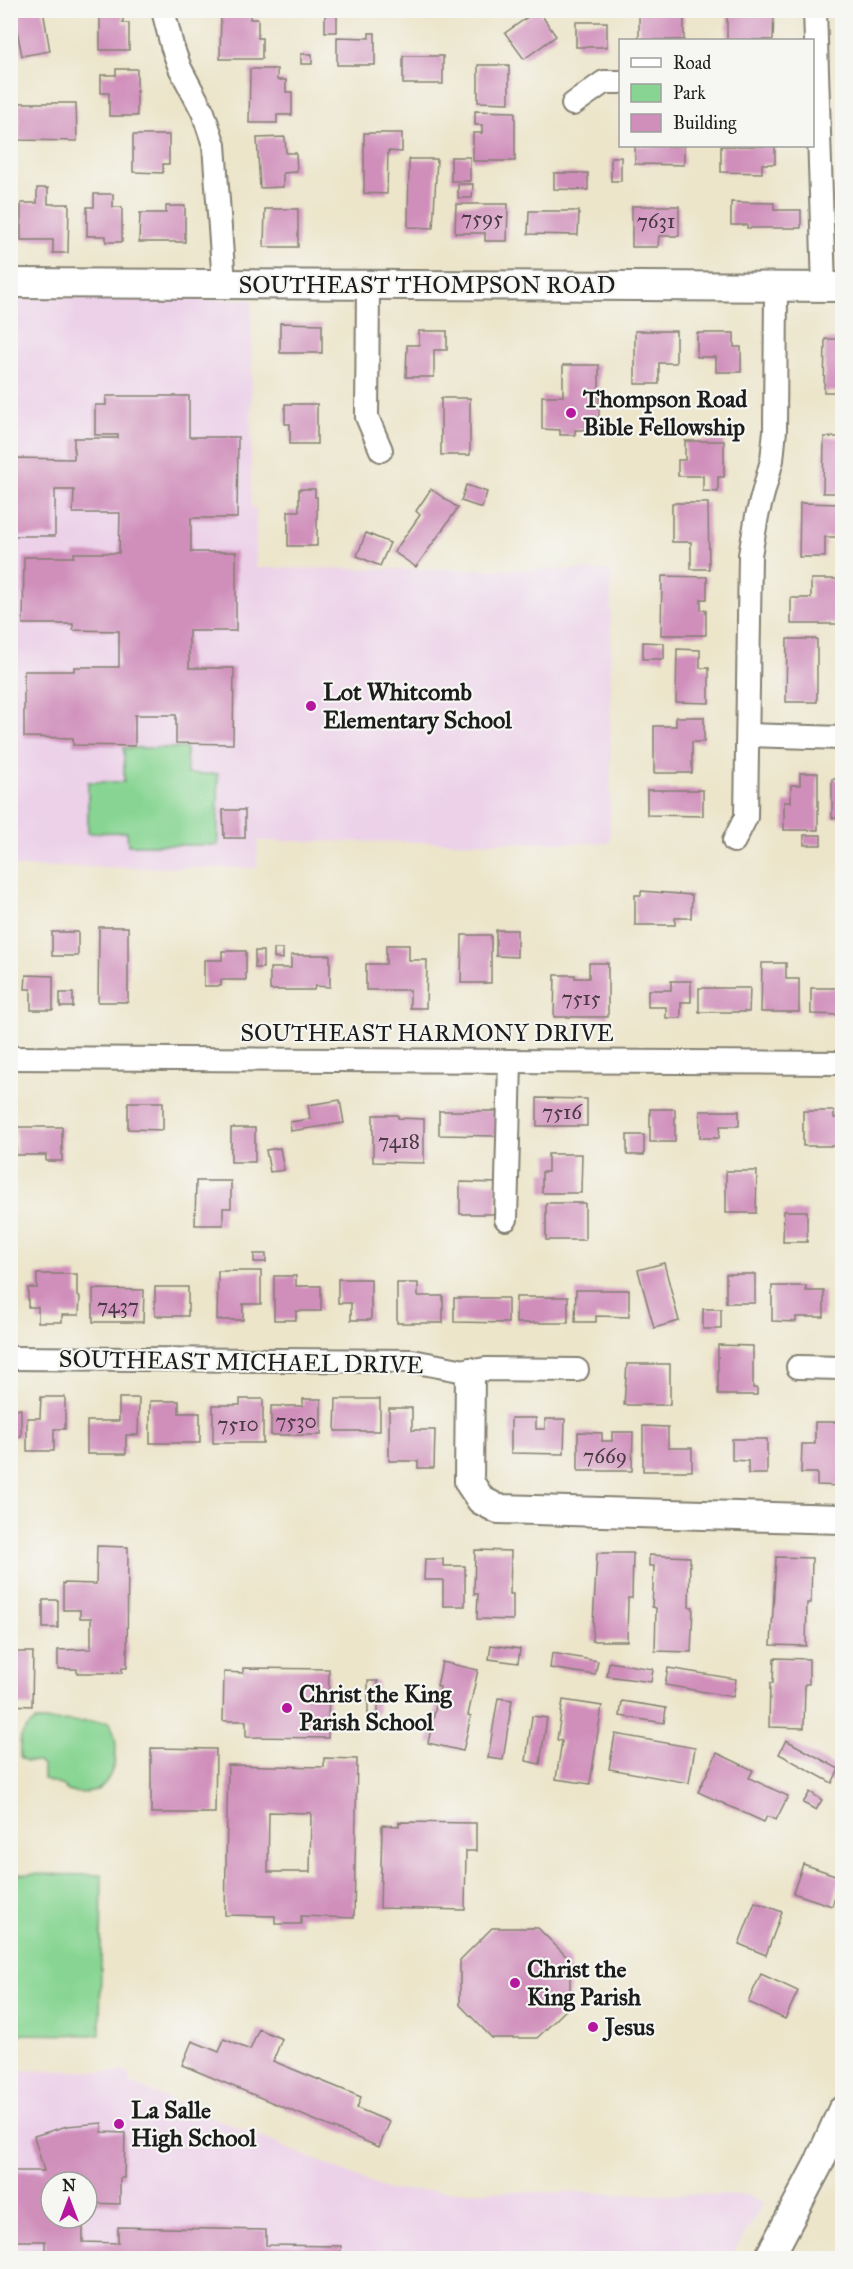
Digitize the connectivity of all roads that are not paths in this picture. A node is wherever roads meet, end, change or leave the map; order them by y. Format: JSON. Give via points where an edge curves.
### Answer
{"nodes":[{"id":1,"x":163,"y":10,"type":"edge"},
{"id":2,"x":815,"y":10,"type":"edge"},
{"id":3,"x":815,"y":80,"type":"edge"},
{"id":4,"x":619,"y":82,"type":"edge"},
{"id":5,"x":573,"y":104,"type":"dead end"},
{"id":6,"x":10,"y":283,"type":"edge"},
{"id":7,"x":224,"y":283,"type":"junction"},
{"id":8,"x":368,"y":285,"type":"junction"},
{"id":9,"x":776,"y":287,"type":"junction"},
{"id":10,"x":833,"y":287,"type":"edge"},
{"id":11,"x":381,"y":450,"type":"dead end"},
{"id":12,"x":748,"y":735,"type":"junction"},
{"id":13,"x":843,"y":738,"type":"edge"},
{"id":14,"x":734,"y":841,"type":"dead end"},
{"id":15,"x":10,"y":1058,"type":"edge"},
{"id":16,"x":510,"y":1061,"type":"junction"},
{"id":17,"x":843,"y":1063,"type":"edge"},
{"id":18,"x":506,"y":1219,"type":"dead end"},
{"id":19,"x":10,"y":1358,"type":"edge"},
{"id":20,"x":798,"y":1368,"type":"dead end"},
{"id":21,"x":843,"y":1368,"type":"edge"},
{"id":22,"x":578,"y":1370,"type":"dead end"},
{"id":23,"x":470,"y":1372,"type":"junction"},
{"id":24,"x":843,"y":1519,"type":"edge"},
{"id":25,"x":843,"y":2111,"type":"edge"},
{"id":26,"x":769,"y":2259,"type":"edge"}],
"edges":[{"from":1,"to":7,"type":"street","via":[[171,46],[203,112],[214,145]]},
{"from":2,"to":3,"type":"street"},
{"from":3,"to":10,"type":"street"},
{"from":4,"to":5,"type":"street","via":[[604,82]]},
{"from":6,"to":7,"type":"street","name":"SOUTHEAST THOMPSON ROAD"},
{"from":7,"to":8,"type":"street","name":"SOUTHEAST THOMPSON ROAD"},
{"from":8,"to":9,"type":"street","name":"SOUTHEAST THOMPSON ROAD"},
{"from":8,"to":11,"type":"street","via":[[367,417]]},
{"from":9,"to":10,"type":"street","name":"SOUTHEAST THOMPSON ROAD"},
{"from":9,"to":12,"type":"street","via":[[775,430],[750,555]]},
{"from":12,"to":13,"type":"street"},
{"from":12,"to":14,"type":"street","via":[[746,816]]},
{"from":15,"to":16,"type":"street","name":"SOUTHEAST HARMONY DRIVE"},
{"from":16,"to":17,"type":"street","name":"SOUTHEAST HARMONY DRIVE"},
{"from":16,"to":18,"type":"street"},
{"from":19,"to":23,"type":"street","name":"SOUTHEAST MICHAEL DRIVE","via":[[412,1362]]},
{"from":20,"to":21,"type":"street"},
{"from":22,"to":23,"type":"street","name":"SOUTHEAST MICHAEL DRIVE"},
{"from":23,"to":24,"type":"street","via":[[469,1482],[481,1500],[498,1509]]},
{"from":25,"to":26,"type":"street"}]}
